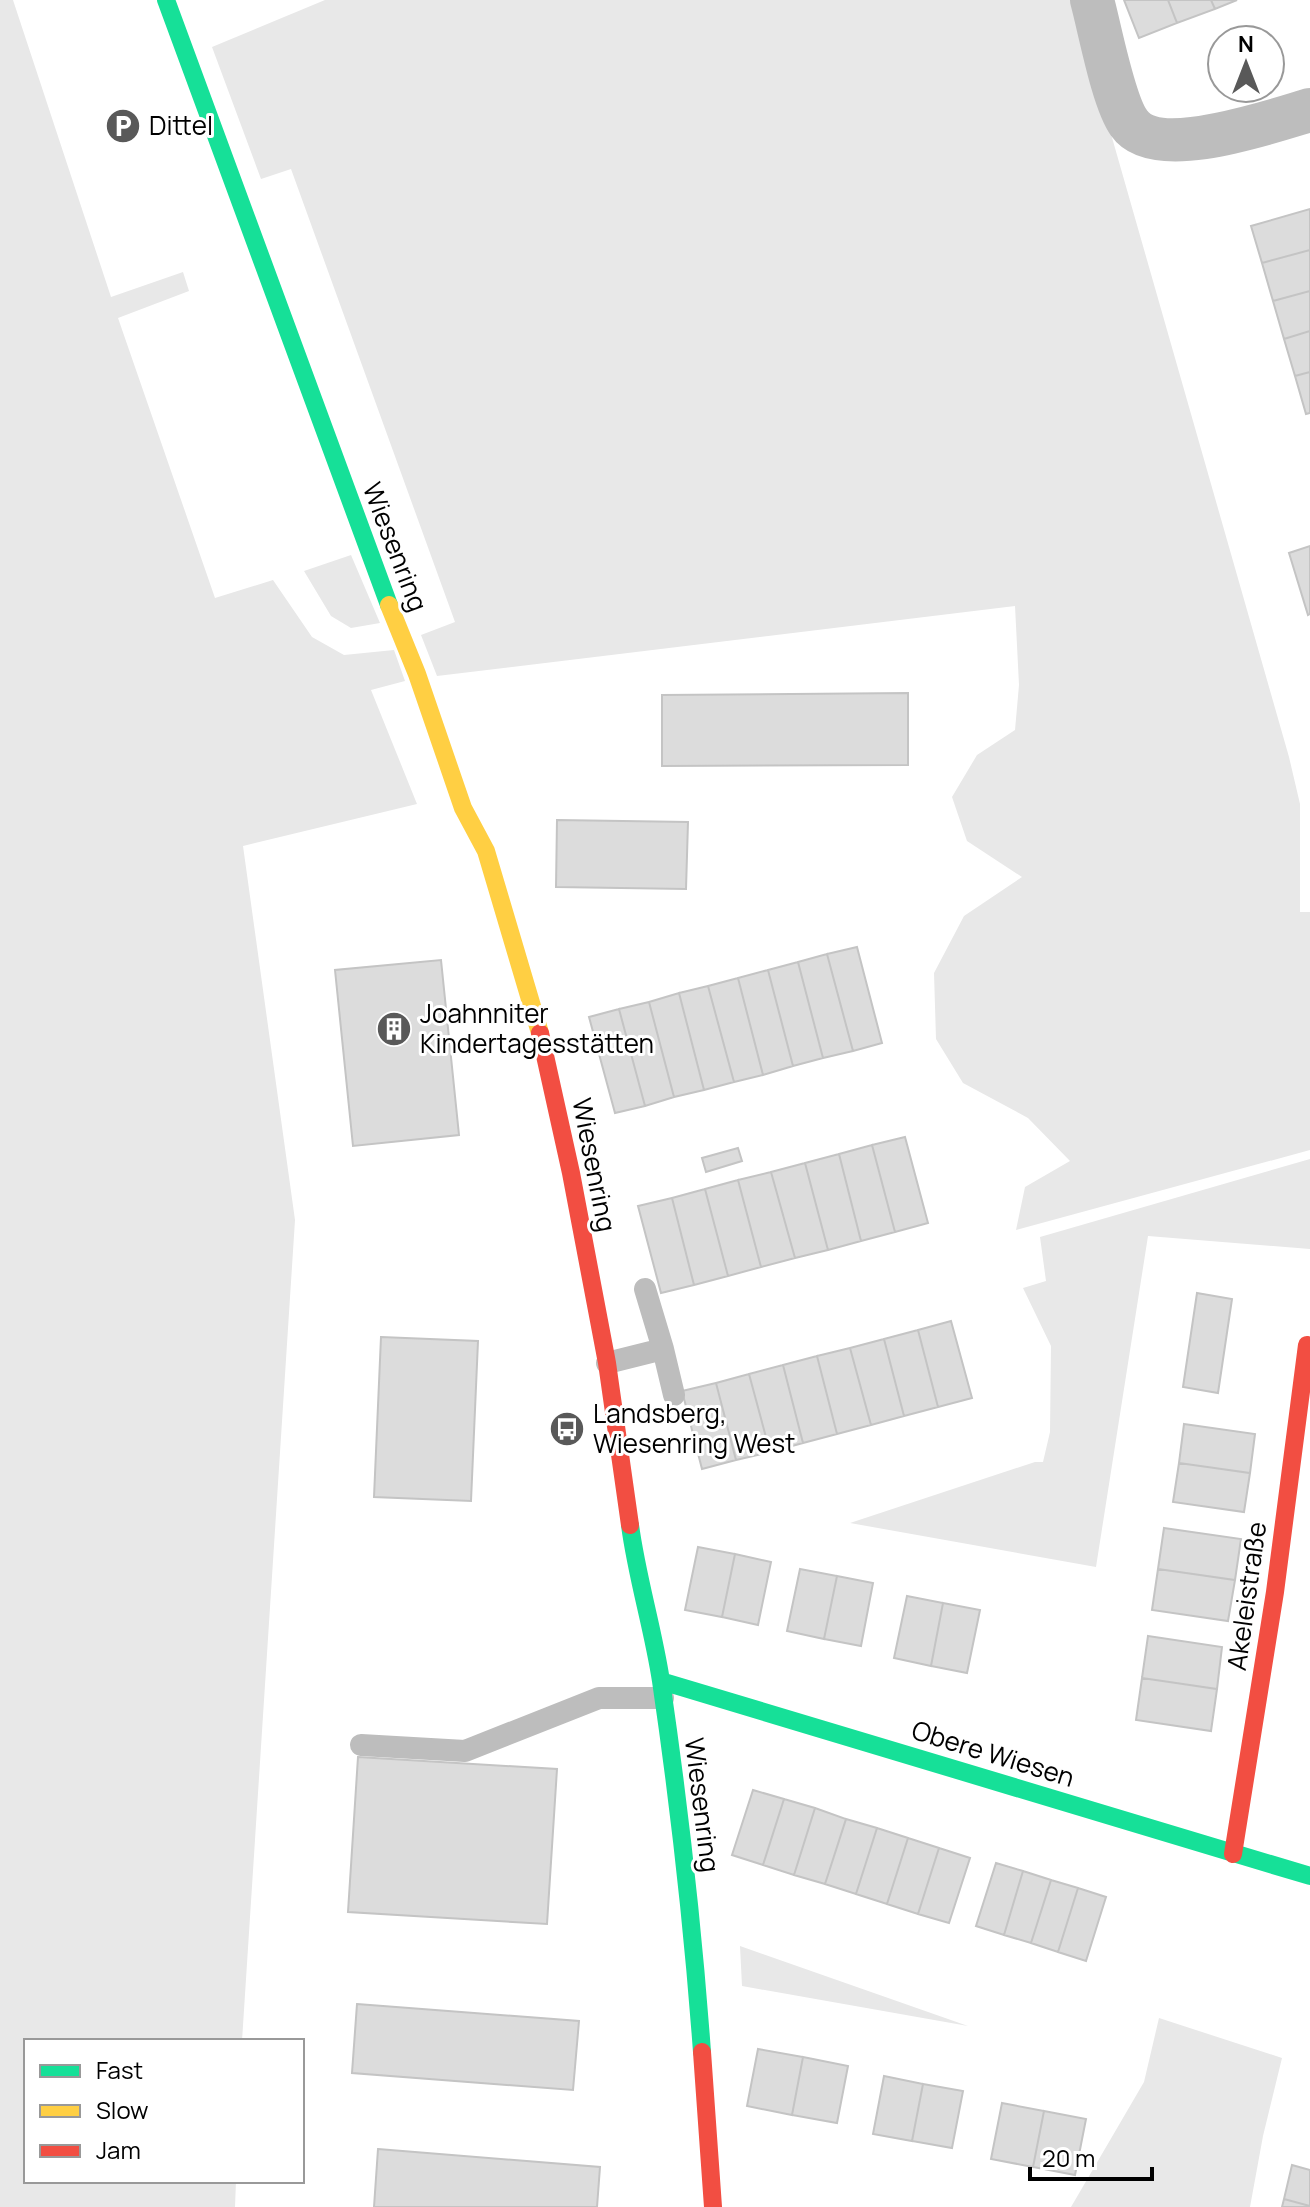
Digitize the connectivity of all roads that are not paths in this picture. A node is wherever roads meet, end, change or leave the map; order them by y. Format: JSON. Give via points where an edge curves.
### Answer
{"nodes":[{"id":1,"x":166,"y":0,"type":"edge"},
{"id":2,"x":1092,"y":0,"type":"edge"},
{"id":3,"x":1310,"y":110,"type":"edge"},
{"id":4,"x":645,"y":1289,"type":"dead end"},
{"id":5,"x":1307,"y":1345,"type":"dead end"},
{"id":6,"x":663,"y":1349,"type":"junction"},
{"id":7,"x":607,"y":1363,"type":"junction"},
{"id":8,"x":674,"y":1395,"type":"dead end"},
{"id":9,"x":662,"y":1689,"type":"junction"},
{"id":10,"x":361,"y":1745,"type":"dead end"},
{"id":11,"x":1233,"y":1854,"type":"junction"},
{"id":12,"x":1310,"y":1876,"type":"edge"},
{"id":13,"x":713,"y":2207,"type":"edge"}],
"edges":[{"from":1,"to":7,"type":"street","name":"Wiesenring","via":[[417,674],[450,776],[486,851],[536,1016]]},
{"from":2,"to":3,"type":"street","via":[[1120,103],[1130,125],[1145,135],[1183,141]]},
{"from":4,"to":6,"type":"lane"},
{"from":5,"to":11,"type":"street","name":"Akeleistraße"},
{"from":6,"to":7,"type":"lane"},
{"from":6,"to":8,"type":"lane"},
{"from":7,"to":9,"type":"street","name":"Wiesenring","via":[[635,1565]]},
{"from":9,"to":10,"type":"lane","via":[[599,1698],[465,1751]]},
{"from":9,"to":11,"type":"street","name":"Obere Wiesen"},
{"from":9,"to":13,"type":"street","name":"Wiesenring","via":[[695,1961]]},
{"from":11,"to":12,"type":"street","name":"Obere Wiesen"}]}
